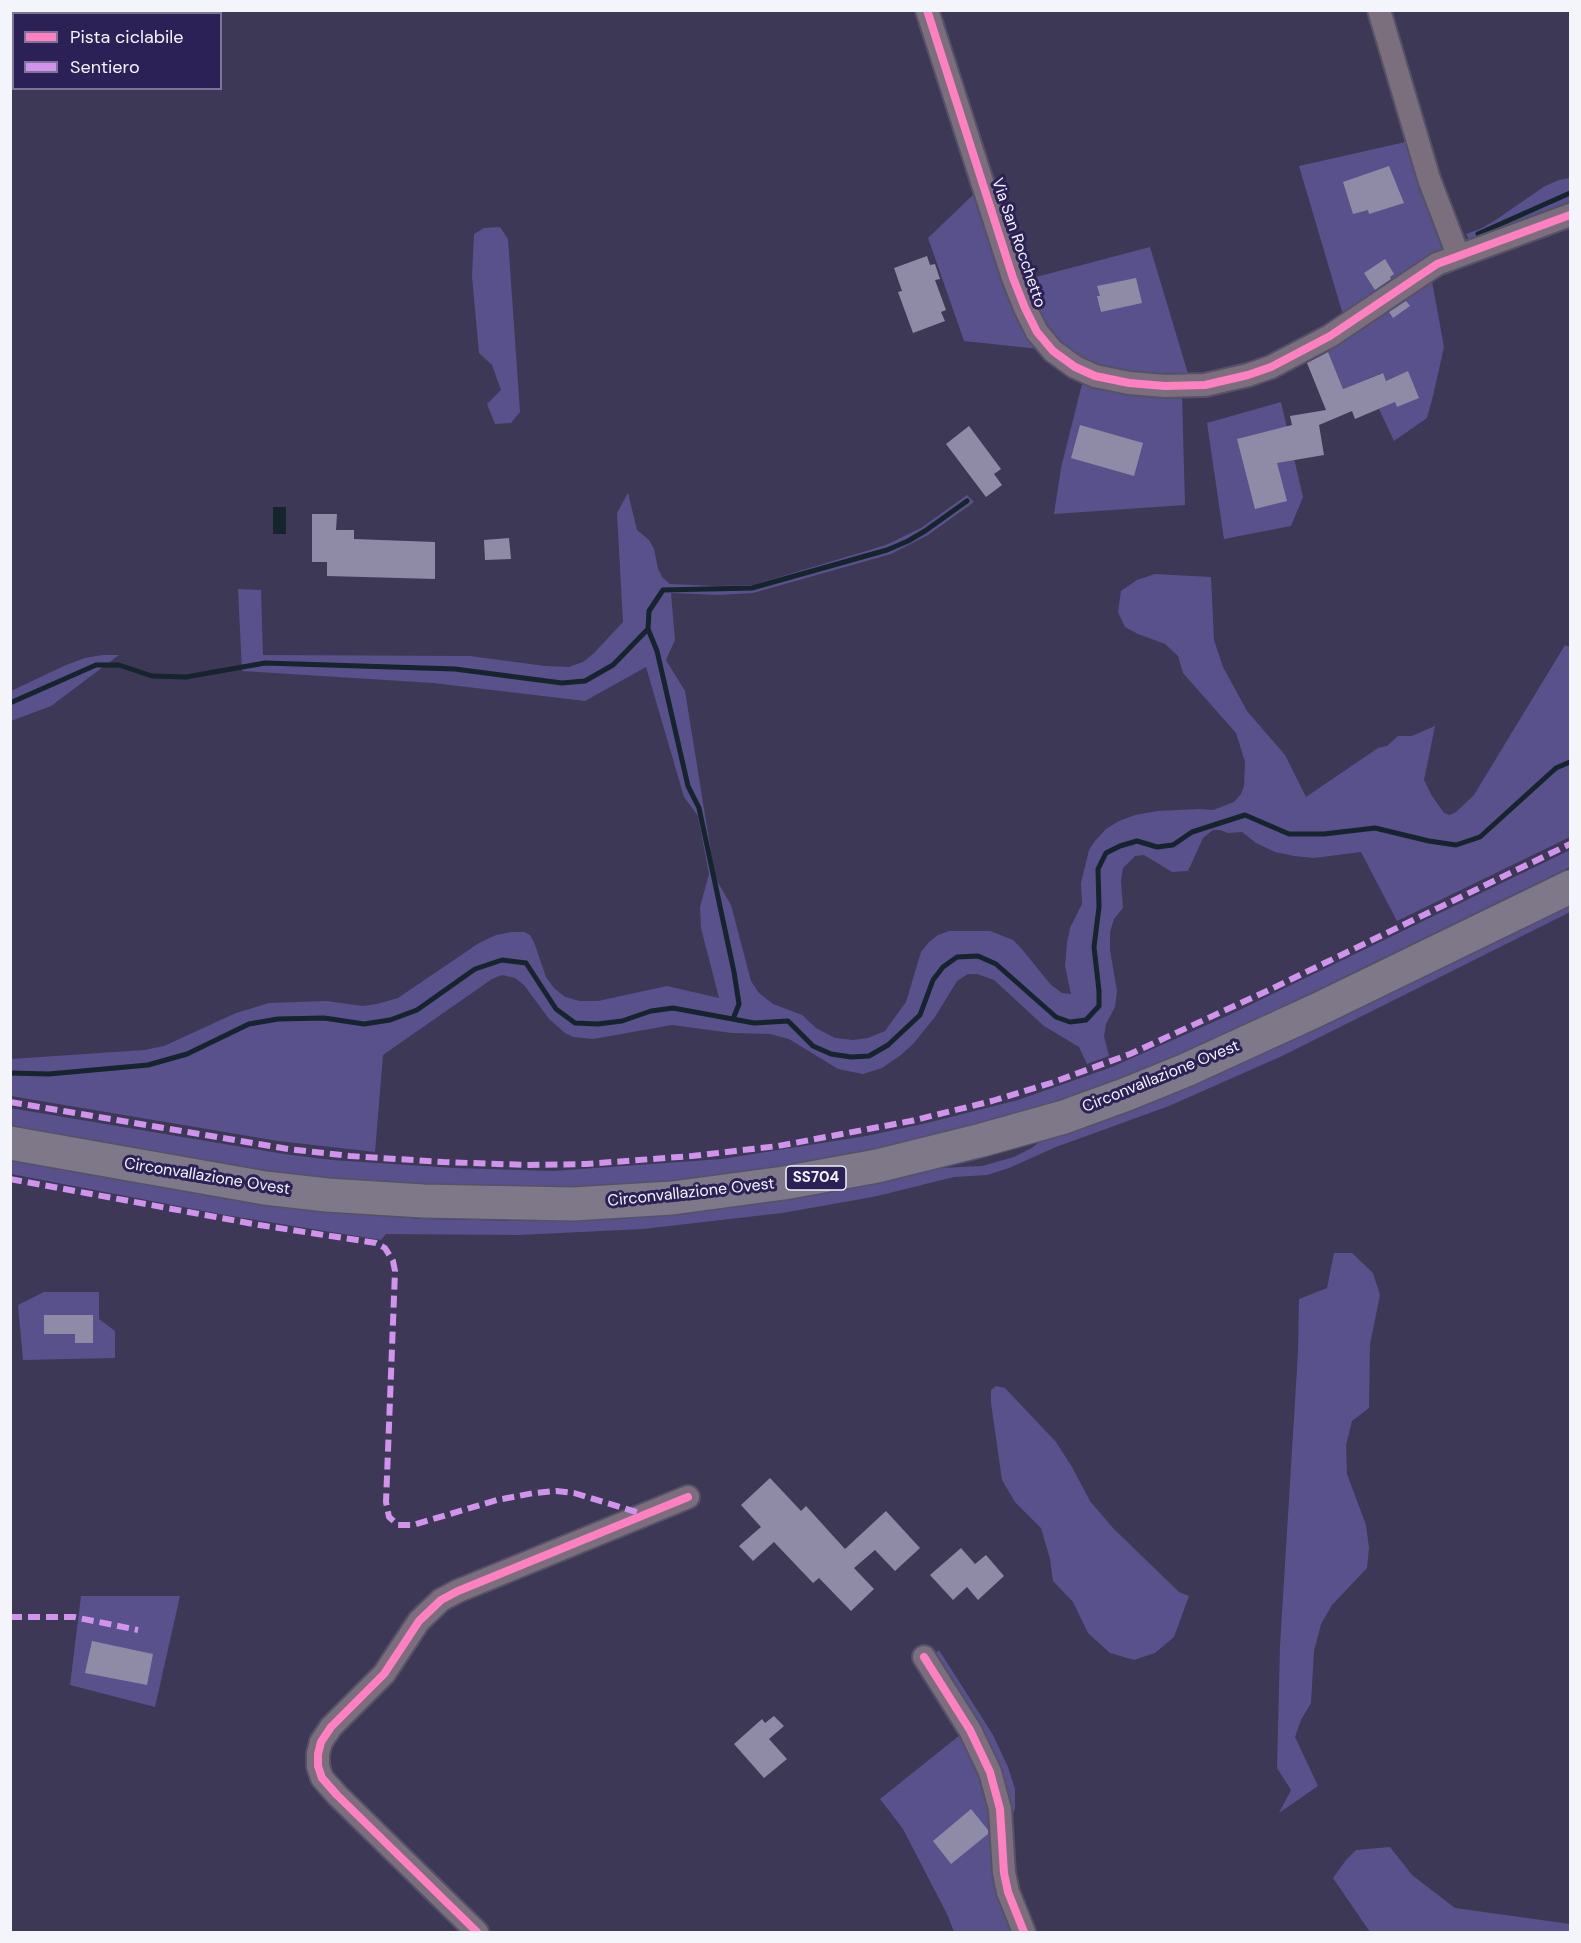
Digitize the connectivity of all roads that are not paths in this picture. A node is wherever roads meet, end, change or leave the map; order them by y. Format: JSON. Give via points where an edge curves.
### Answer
{"nodes":[{"id":1,"x":927,"y":10,"type":"edge"},
{"id":2,"x":1379,"y":10,"type":"edge"},
{"id":3,"x":1570,"y":215,"type":"edge"},
{"id":4,"x":1458,"y":255,"type":"junction"},
{"id":5,"x":1570,"y":887,"type":"edge"},
{"id":6,"x":10,"y":1143,"type":"edge"},
{"id":7,"x":688,"y":1497,"type":"dead end"},
{"id":8,"x":924,"y":1657,"type":"dead end"},
{"id":9,"x":477,"y":1932,"type":"edge"},
{"id":10,"x":1024,"y":1932,"type":"edge"}],
"edges":[{"from":1,"to":4,"type":"street","name":"Via San Rocchetto","via":[[1030,321],[1053,351],[1085,372],[1117,381],[1165,386],[1205,385],[1248,375],[1330,336],[1422,272]]},
{"from":2,"to":4,"type":"street","via":[[1429,179]]},
{"from":3,"to":4,"type":"street","name":"Via San Rocchetto"},
{"from":5,"to":6,"type":"highway","name":"Circonvallazione Ovest","number":"SS704","via":[[1317,1010],[1127,1094],[1064,1117],[971,1143],[784,1183],[573,1204],[412,1201],[265,1188]]},
{"from":7,"to":9,"type":"street","via":[[441,1600],[419,1621],[384,1674],[321,1742],[318,1766],[322,1778]]},
{"from":8,"to":10,"type":"street","via":[[970,1730],[990,1772],[1000,1809],[1008,1892]]}]}
